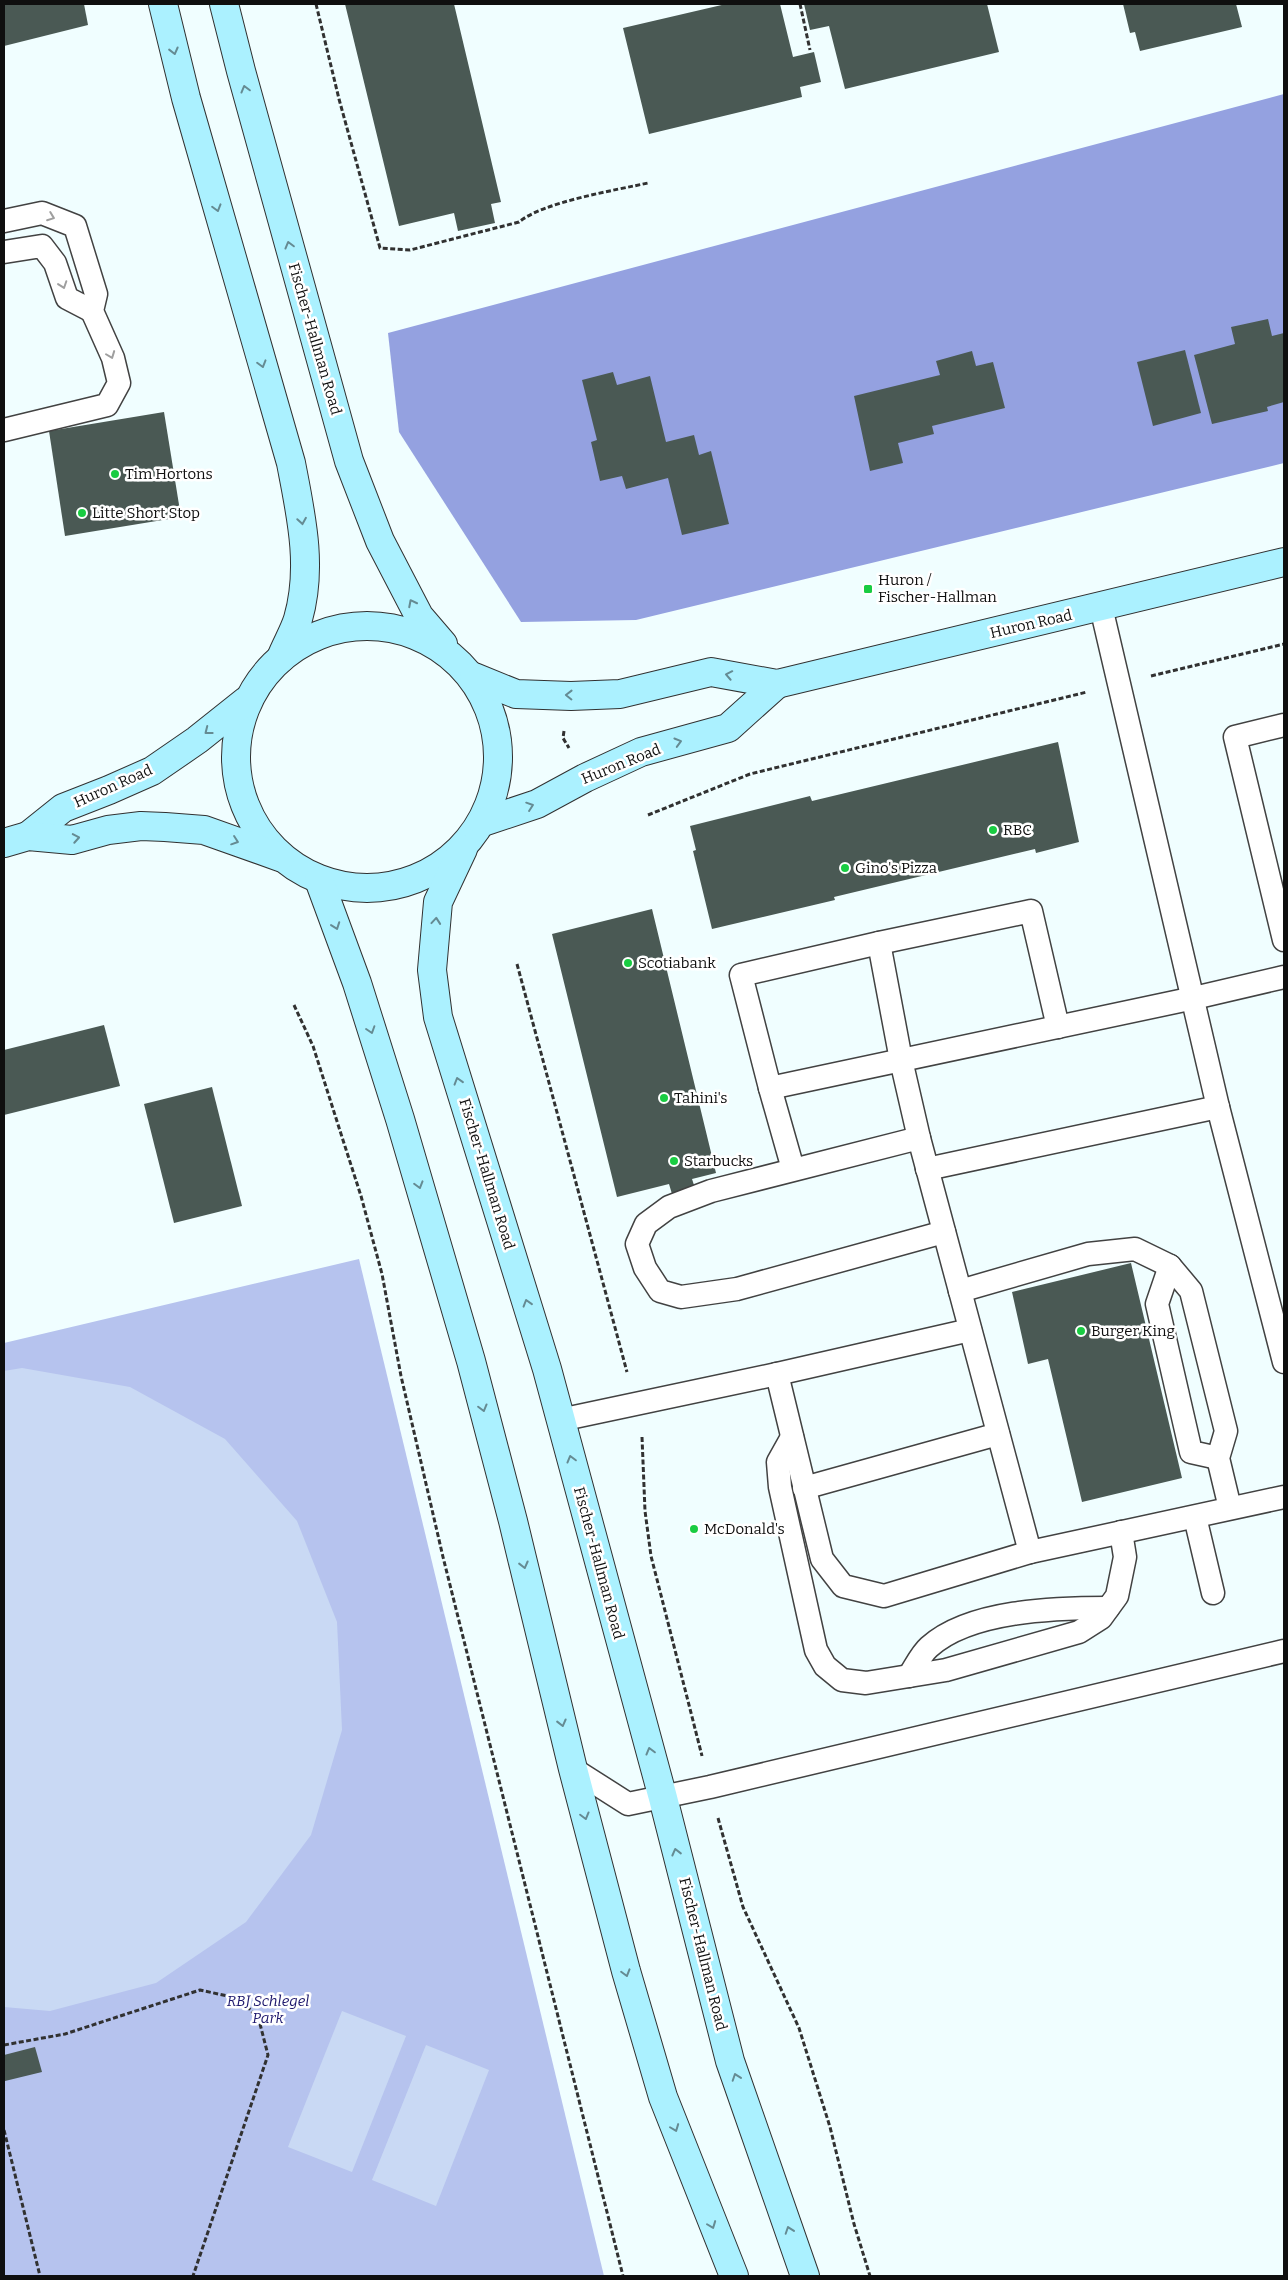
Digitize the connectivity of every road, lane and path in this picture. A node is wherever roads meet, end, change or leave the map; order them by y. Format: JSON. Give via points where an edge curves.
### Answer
{"nodes":[{"id":1,"x":163,"y":4,"type":"edge"},
{"id":2,"x":224,"y":4,"type":"edge"},
{"id":3,"x":316,"y":4,"type":"edge"},
{"id":4,"x":800,"y":4,"type":"edge"},
{"id":5,"x":810,"y":50,"type":"dead end"},
{"id":6,"x":648,"y":183,"type":"dead end"},
{"id":7,"x":4,"y":221,"type":"edge"},
{"id":8,"x":4,"y":252,"type":"edge"},
{"id":9,"x":92,"y":311,"type":"junction"},
{"id":10,"x":4,"y":430,"type":"edge"},
{"id":11,"x":1284,"y":562,"type":"edge"},
{"id":12,"x":1100,"y":607,"type":"junction"},
{"id":13,"x":1284,"y":644,"type":"edge"},
{"id":14,"x":452,"y":655,"type":"junction"},
{"id":15,"x":281,"y":658,"type":"junction"},
{"id":16,"x":474,"y":677,"type":"junction"},
{"id":17,"x":777,"y":684,"type":"junction"},
{"id":18,"x":1119,"y":684,"type":"junction"},
{"id":19,"x":246,"y":701,"type":"junction"},
{"id":20,"x":565,"y":725,"type":"dead end"},
{"id":21,"x":1284,"y":725,"type":"edge"},
{"id":22,"x":571,"y":753,"type":"dead end"},
{"id":23,"x":648,"y":815,"type":"dead end"},
{"id":24,"x":483,"y":822,"type":"junction"},
{"id":25,"x":16,"y":840,"type":"edge"},
{"id":26,"x":463,"y":849,"type":"junction"},
{"id":27,"x":280,"y":857,"type":"junction"},
{"id":28,"x":319,"y":880,"type":"junction"},
{"id":29,"x":1284,"y":940,"type":"edge"},
{"id":30,"x":879,"y":943,"type":"junction"},
{"id":31,"x":517,"y":964,"type":"dead end"},
{"id":32,"x":1284,"y":977,"type":"edge"},
{"id":33,"x":1194,"y":998,"type":"junction"},
{"id":34,"x":294,"y":1005,"type":"dead end"},
{"id":35,"x":1058,"y":1027,"type":"junction"},
{"id":36,"x":901,"y":1060,"type":"junction"},
{"id":37,"x":770,"y":1088,"type":"junction"},
{"id":38,"x":1218,"y":1107,"type":"junction"},
{"id":39,"x":919,"y":1138,"type":"junction"},
{"id":40,"x":794,"y":1169,"type":"junction"},
{"id":41,"x":927,"y":1169,"type":"junction"},
{"id":42,"x":944,"y":1232,"type":"junction"},
{"id":43,"x":1170,"y":1266,"type":"junction"},
{"id":44,"x":960,"y":1290,"type":"junction"},
{"id":45,"x":970,"y":1330,"type":"junction"},
{"id":46,"x":1284,"y":1362,"type":"edge"},
{"id":47,"x":777,"y":1374,"type":"junction"},
{"id":48,"x":636,"y":1404,"type":"junction"},
{"id":49,"x":560,"y":1420,"type":"junction"},
{"id":50,"x":998,"y":1434,"type":"junction"},
{"id":51,"x":792,"y":1437,"type":"junction"},
{"id":52,"x":1218,"y":1458,"type":"junction"},
{"id":53,"x":804,"y":1488,"type":"junction"},
{"id":54,"x":1284,"y":1497,"type":"edge"},
{"id":55,"x":1230,"y":1508,"type":"junction"},
{"id":56,"x":1195,"y":1517,"type":"junction"},
{"id":57,"x":1121,"y":1532,"type":"junction"},
{"id":58,"x":1030,"y":1552,"type":"junction"},
{"id":59,"x":1213,"y":1593,"type":"dead end"},
{"id":60,"x":1108,"y":1608,"type":"junction"},
{"id":61,"x":1284,"y":1651,"type":"edge"},
{"id":62,"x":910,"y":1676,"type":"junction"},
{"id":63,"x":573,"y":1769,"type":"junction"},
{"id":64,"x":710,"y":1787,"type":"junction"},
{"id":65,"x":663,"y":1798,"type":"junction"},
{"id":66,"x":4,"y":2045,"type":"edge"},
{"id":67,"x":4,"y":2130,"type":"edge"},
{"id":68,"x":40,"y":2276,"type":"edge"},
{"id":69,"x":193,"y":2276,"type":"edge"},
{"id":70,"x":623,"y":2276,"type":"edge"},
{"id":71,"x":734,"y":2276,"type":"edge"},
{"id":72,"x":806,"y":2276,"type":"edge"},
{"id":73,"x":870,"y":2276,"type":"edge"}],
"edges":[{"from":1,"to":15,"type":"main road","one_way":true,"via":[[186,98],[291,463],[303,523],[305,587],[297,620]]},
{"from":14,"to":2,"type":"main road","name":"Fischer-Hallman Road","one_way":true,"via":[[414,608],[380,541],[349,461]]},
{"from":3,"to":6,"type":"path","via":[[380,248],[410,250],[520,222],[528,214],[591,196]]},
{"from":4,"to":5,"type":"path"},
{"from":7,"to":9,"type":"lane","one_way":true,"via":[[42,213],[75,226],[96,294]]},
{"from":8,"to":9,"type":"lane","one_way":true,"via":[[42,246],[55,263],[67,298]]},
{"from":9,"to":10,"type":"lane","one_way":true,"via":[[113,358],[119,383],[107,405]]},
{"from":11,"to":12,"type":"main road","name":"Huron Road"},
{"from":12,"to":17,"type":"main road","name":"Huron Road"},
{"from":12,"to":18,"type":"lane"},
{"from":13,"to":18,"type":"path"},
{"from":14,"to":15,"type":"main road","via":[[418,635],[379,626],[340,628],[309,640]]},
{"from":14,"to":16,"type":"main road"},
{"from":15,"to":19,"type":"main road","via":[[261,677]]},
{"from":17,"to":16,"type":"main road","name":"Huron Road","one_way":true,"via":[[712,672],[620,694],[571,696],[516,694]]},
{"from":16,"to":24,"type":"main road","via":[[496,723],[499,774]]},
{"from":24,"to":17,"type":"main road","name":"Huron Road","one_way":true,"via":[[537,804],[641,752],[728,728]]},
{"from":18,"to":23,"type":"path","via":[[750,774]]},
{"from":18,"to":33,"type":"lane"},
{"from":19,"to":25,"type":"main road","name":"Huron Road","one_way":true,"via":[[152,771],[63,808]]},
{"from":19,"to":27,"type":"main road","via":[[236,743],[236,775],[251,820]]},
{"from":20,"to":22,"type":"path","via":[[563,738]]},
{"from":21,"to":29,"type":"lane","via":[[1235,737]]},
{"from":24,"to":26,"type":"main road"},
{"from":25,"to":27,"type":"main road","name":"Huron Road","one_way":true,"via":[[72,840],[108,830],[165,827],[204,830]]},
{"from":26,"to":28,"type":"main road","via":[[432,873],[396,886],[357,889]]},
{"from":49,"to":26,"type":"main road","name":"Fischer-Hallman Road","one_way":true,"via":[[438,1017],[432,970],[438,902]]},
{"from":27,"to":28,"type":"main road"},
{"from":28,"to":63,"type":"main road","one_way":true,"via":[[382,1065],[471,1361]]},
{"from":30,"to":35,"type":"lane","via":[[1031,911]]},
{"from":30,"to":36,"type":"lane"},
{"from":30,"to":37,"type":"lane","via":[[741,975]]},
{"from":31,"to":48,"type":"path"},
{"from":32,"to":33,"type":"lane"},
{"from":33,"to":35,"type":"lane"},
{"from":33,"to":38,"type":"lane"},
{"from":34,"to":70,"type":"path","via":[[313,1046],[362,1196],[444,1557]]},
{"from":35,"to":36,"type":"lane"},
{"from":36,"to":37,"type":"lane"},
{"from":36,"to":39,"type":"lane"},
{"from":37,"to":40,"type":"lane"},
{"from":38,"to":41,"type":"lane"},
{"from":38,"to":46,"type":"lane"},
{"from":39,"to":40,"type":"lane"},
{"from":39,"to":41,"type":"lane"},
{"from":40,"to":42,"type":"lane","via":[[711,1191],[669,1207],[646,1224],[638,1244],[645,1268],[660,1291],[681,1297],[737,1289]]},
{"from":41,"to":42,"type":"lane"},
{"from":42,"to":44,"type":"lane"},
{"from":43,"to":44,"type":"lane","via":[[1135,1249],[1098,1253]]},
{"from":43,"to":52,"type":"lane","via":[[1191,1290],[1226,1431]]},
{"from":43,"to":52,"type":"lane","via":[[1157,1304],[1191,1452]]},
{"from":44,"to":45,"type":"lane"},
{"from":45,"to":47,"type":"lane"},
{"from":45,"to":50,"type":"lane"},
{"from":47,"to":48,"type":"lane"},
{"from":47,"to":51,"type":"lane"},
{"from":48,"to":49,"type":"lane"},
{"from":48,"to":64,"type":"path","via":[[651,1556]]},
{"from":65,"to":49,"type":"main road","name":"Fischer-Hallman Road","one_way":true},
{"from":50,"to":53,"type":"lane"},
{"from":50,"to":58,"type":"lane"},
{"from":51,"to":53,"type":"lane"},
{"from":51,"to":62,"type":"lane","via":[[778,1462],[780,1487],[816,1650],[824,1666],[842,1680],[866,1683]]},
{"from":52,"to":55,"type":"lane"},
{"from":53,"to":58,"type":"lane","via":[[822,1559],[843,1586],[884,1596]]},
{"from":54,"to":55,"type":"lane"},
{"from":55,"to":56,"type":"lane"},
{"from":56,"to":57,"type":"lane"},
{"from":56,"to":59,"type":"lane"},
{"from":57,"to":58,"type":"lane"},
{"from":57,"to":60,"type":"lane","via":[[1125,1557],[1117,1596]]},
{"from":60,"to":62,"type":"lane","via":[[1101,1618],[1079,1632],[946,1670]]},
{"from":60,"to":62,"type":"lane","via":[[1062,1608],[1007,1615],[956,1628],[927,1648]]},
{"from":61,"to":64,"type":"lane"},
{"from":63,"to":65,"type":"lane","via":[[628,1804]]},
{"from":63,"to":71,"type":"main road","one_way":true,"via":[[663,2097]]},
{"from":64,"to":65,"type":"lane"},
{"from":64,"to":73,"type":"path","via":[[743,1907],[799,2028],[830,2127]]},
{"from":72,"to":65,"type":"main road","name":"Fischer-Hallman Road","one_way":true,"via":[[730,2062]]},
{"from":66,"to":69,"type":"path","via":[[65,2034],[200,1990],[240,1998],[259,2020],[268,2055]]},
{"from":67,"to":68,"type":"path"}]}
